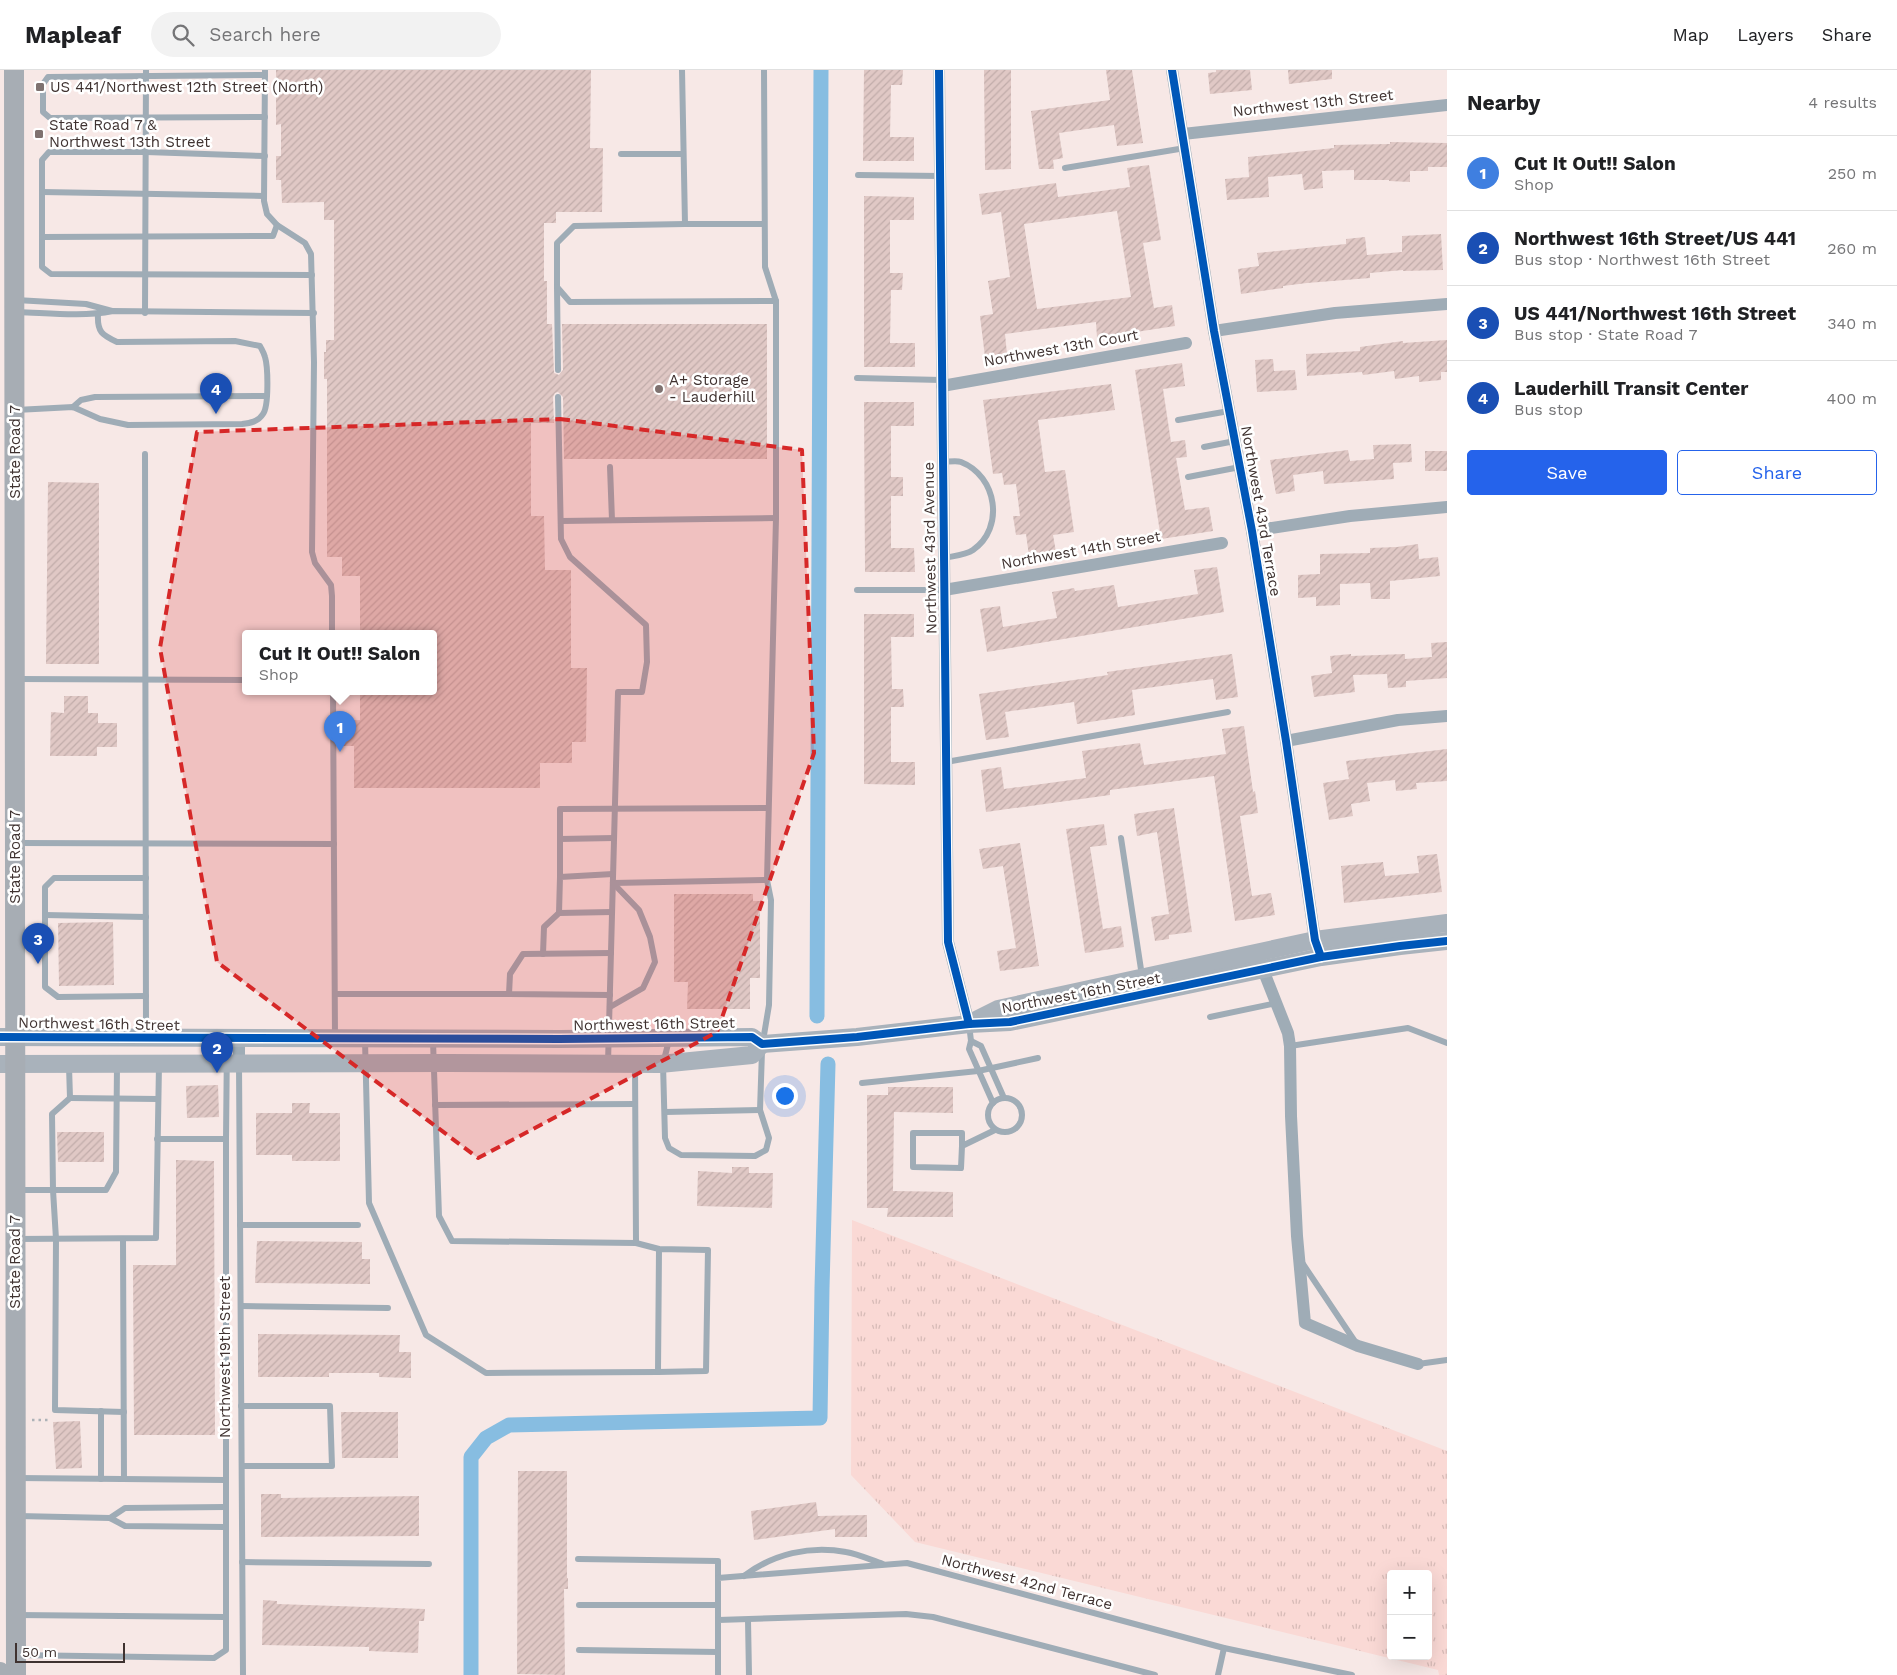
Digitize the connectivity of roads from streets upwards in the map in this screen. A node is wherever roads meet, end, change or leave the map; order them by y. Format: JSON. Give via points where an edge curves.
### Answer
{"nodes":[{"id":1,"x":14,"y":70,"type":"edge"},
{"id":2,"x":939,"y":70,"type":"edge"},
{"id":3,"x":1172,"y":70,"type":"edge"},
{"id":4,"x":1447,"y":105,"type":"edge"},
{"id":5,"x":1183,"y":134,"type":"junction"},
{"id":6,"x":1447,"y":304,"type":"edge"},
{"id":7,"x":10,"y":307,"type":"edge"},
{"id":8,"x":1214,"y":331,"type":"junction"},
{"id":9,"x":1186,"y":343,"type":"dead end"},
{"id":10,"x":942,"y":383,"type":"junction"},
{"id":11,"x":8,"y":412,"type":"edge"},
{"id":12,"x":0,"y":446,"type":"edge"},
{"id":13,"x":14,"y":478,"type":"junction"},
{"id":14,"x":1447,"y":508,"type":"edge"},
{"id":15,"x":1252,"y":531,"type":"junction"},
{"id":16,"x":1222,"y":543,"type":"dead end"},
{"id":17,"x":944,"y":590,"type":"junction"},
{"id":18,"x":1447,"y":716,"type":"edge"},
{"id":19,"x":1286,"y":741,"type":"junction"},
{"id":20,"x":1447,"y":923,"type":"edge"},
{"id":21,"x":1315,"y":940,"type":"junction"},
{"id":22,"x":1447,"y":941,"type":"edge"},
{"id":23,"x":1321,"y":957,"type":"junction"},
{"id":24,"x":1260,"y":961,"type":"junction"},
{"id":25,"x":970,"y":1032,"type":"junction"},
{"id":26,"x":7,"y":1037,"type":"edge"},
{"id":27,"x":233,"y":1039,"type":"junction"},
{"id":28,"x":335,"y":1039,"type":"junction"},
{"id":29,"x":762,"y":1044,"type":"junction"},
{"id":30,"x":233,"y":1063,"type":"junction"},
{"id":31,"x":336,"y":1063,"type":"junction"},
{"id":32,"x":7,"y":1065,"type":"edge"},
{"id":33,"x":1418,"y":1364,"type":"road end"},
{"id":34,"x":0,"y":1415,"type":"edge"},
{"id":35,"x":16,"y":1478,"type":"junction"},
{"id":36,"x":0,"y":1634,"type":"edge"},
{"id":37,"x":16,"y":1655,"type":"junction"},
{"id":38,"x":16,"y":1675,"type":"edge"}],
"edges":[{"from":1,"to":7,"type":"main road","name":"State Road 7"},
{"from":2,"to":10,"type":"street","name":"Northwest 43rd Avenue"},
{"from":3,"to":5,"type":"street","name":"Northwest 43rd Terrace"},
{"from":4,"to":5,"type":"street","name":"Northwest 13th Street"},
{"from":5,"to":8,"type":"street","name":"Northwest 43rd Terrace"},
{"from":6,"to":8,"type":"street","via":[[1334,313]]},
{"from":7,"to":11,"type":"main road","name":"State Road 7"},
{"from":8,"to":15,"type":"street","name":"Northwest 43rd Terrace"},
{"from":9,"to":10,"type":"street","name":"Northwest 13th Court"},
{"from":10,"to":17,"type":"street","name":"Northwest 43rd Avenue"},
{"from":11,"to":13,"type":"main road","name":"State Road 7"},
{"from":12,"to":13,"type":"main road"},
{"from":13,"to":26,"type":"main road","name":"State Road 7","via":[[15,843]]},
{"from":14,"to":15,"type":"street","via":[[1350,516]]},
{"from":15,"to":19,"type":"street","name":"Northwest 43rd Terrace"},
{"from":16,"to":17,"type":"street","name":"Northwest 14th Street"},
{"from":17,"to":25,"type":"street","name":"Northwest 43rd Avenue","via":[[948,942]]},
{"from":18,"to":19,"type":"street","via":[[1398,720]]},
{"from":19,"to":21,"type":"street","name":"Northwest 43rd Terrace"},
{"from":20,"to":21,"type":"street","name":"Northwest 16th Street"},
{"from":21,"to":23,"type":"street","name":"Northwest 43rd Terrace"},
{"from":21,"to":24,"type":"street","name":"Northwest 16th Street"},
{"from":22,"to":23,"type":"street","name":"Northwest 16th Street"},
{"from":23,"to":24,"type":"street","name":"Northwest 16th Street"},
{"from":24,"to":25,"type":"street","name":"Northwest 16th Street","via":[[1145,995]]},
{"from":24,"to":25,"type":"street","name":"Northwest 16th Street","via":[[1142,977],[998,1009]]},
{"from":24,"to":33,"type":"street","via":[[1290,1046],[1297,1236],[1305,1324],[1358,1346]]},
{"from":25,"to":29,"type":"street","name":"Northwest 16th Street"},
{"from":26,"to":27,"type":"street","name":"Northwest 16th Street"},
{"from":26,"to":32,"type":"main road","name":"State Road 7"},
{"from":27,"to":28,"type":"street","name":"Northwest 16th Street"},
{"from":27,"to":30,"type":"street","name":"Northwest 19th Street"},
{"from":28,"to":29,"type":"street","name":"Northwest 16th Street","via":[[752,1036]]},
{"from":28,"to":31,"type":"street"},
{"from":29,"to":31,"type":"street","name":"Northwest 16th Street","via":[[752,1055],[663,1064]]},
{"from":30,"to":31,"type":"street","name":"Northwest 16th Street"},
{"from":30,"to":32,"type":"street","name":"Northwest 16th Street"},
{"from":32,"to":35,"type":"main road","name":"State Road 7","via":[[15,1190]]},
{"from":34,"to":35,"type":"main road"},
{"from":35,"to":37,"type":"main road","name":"State Road 7"},
{"from":36,"to":37,"type":"main road"},
{"from":37,"to":38,"type":"main road","name":"State Road 7"}]}
